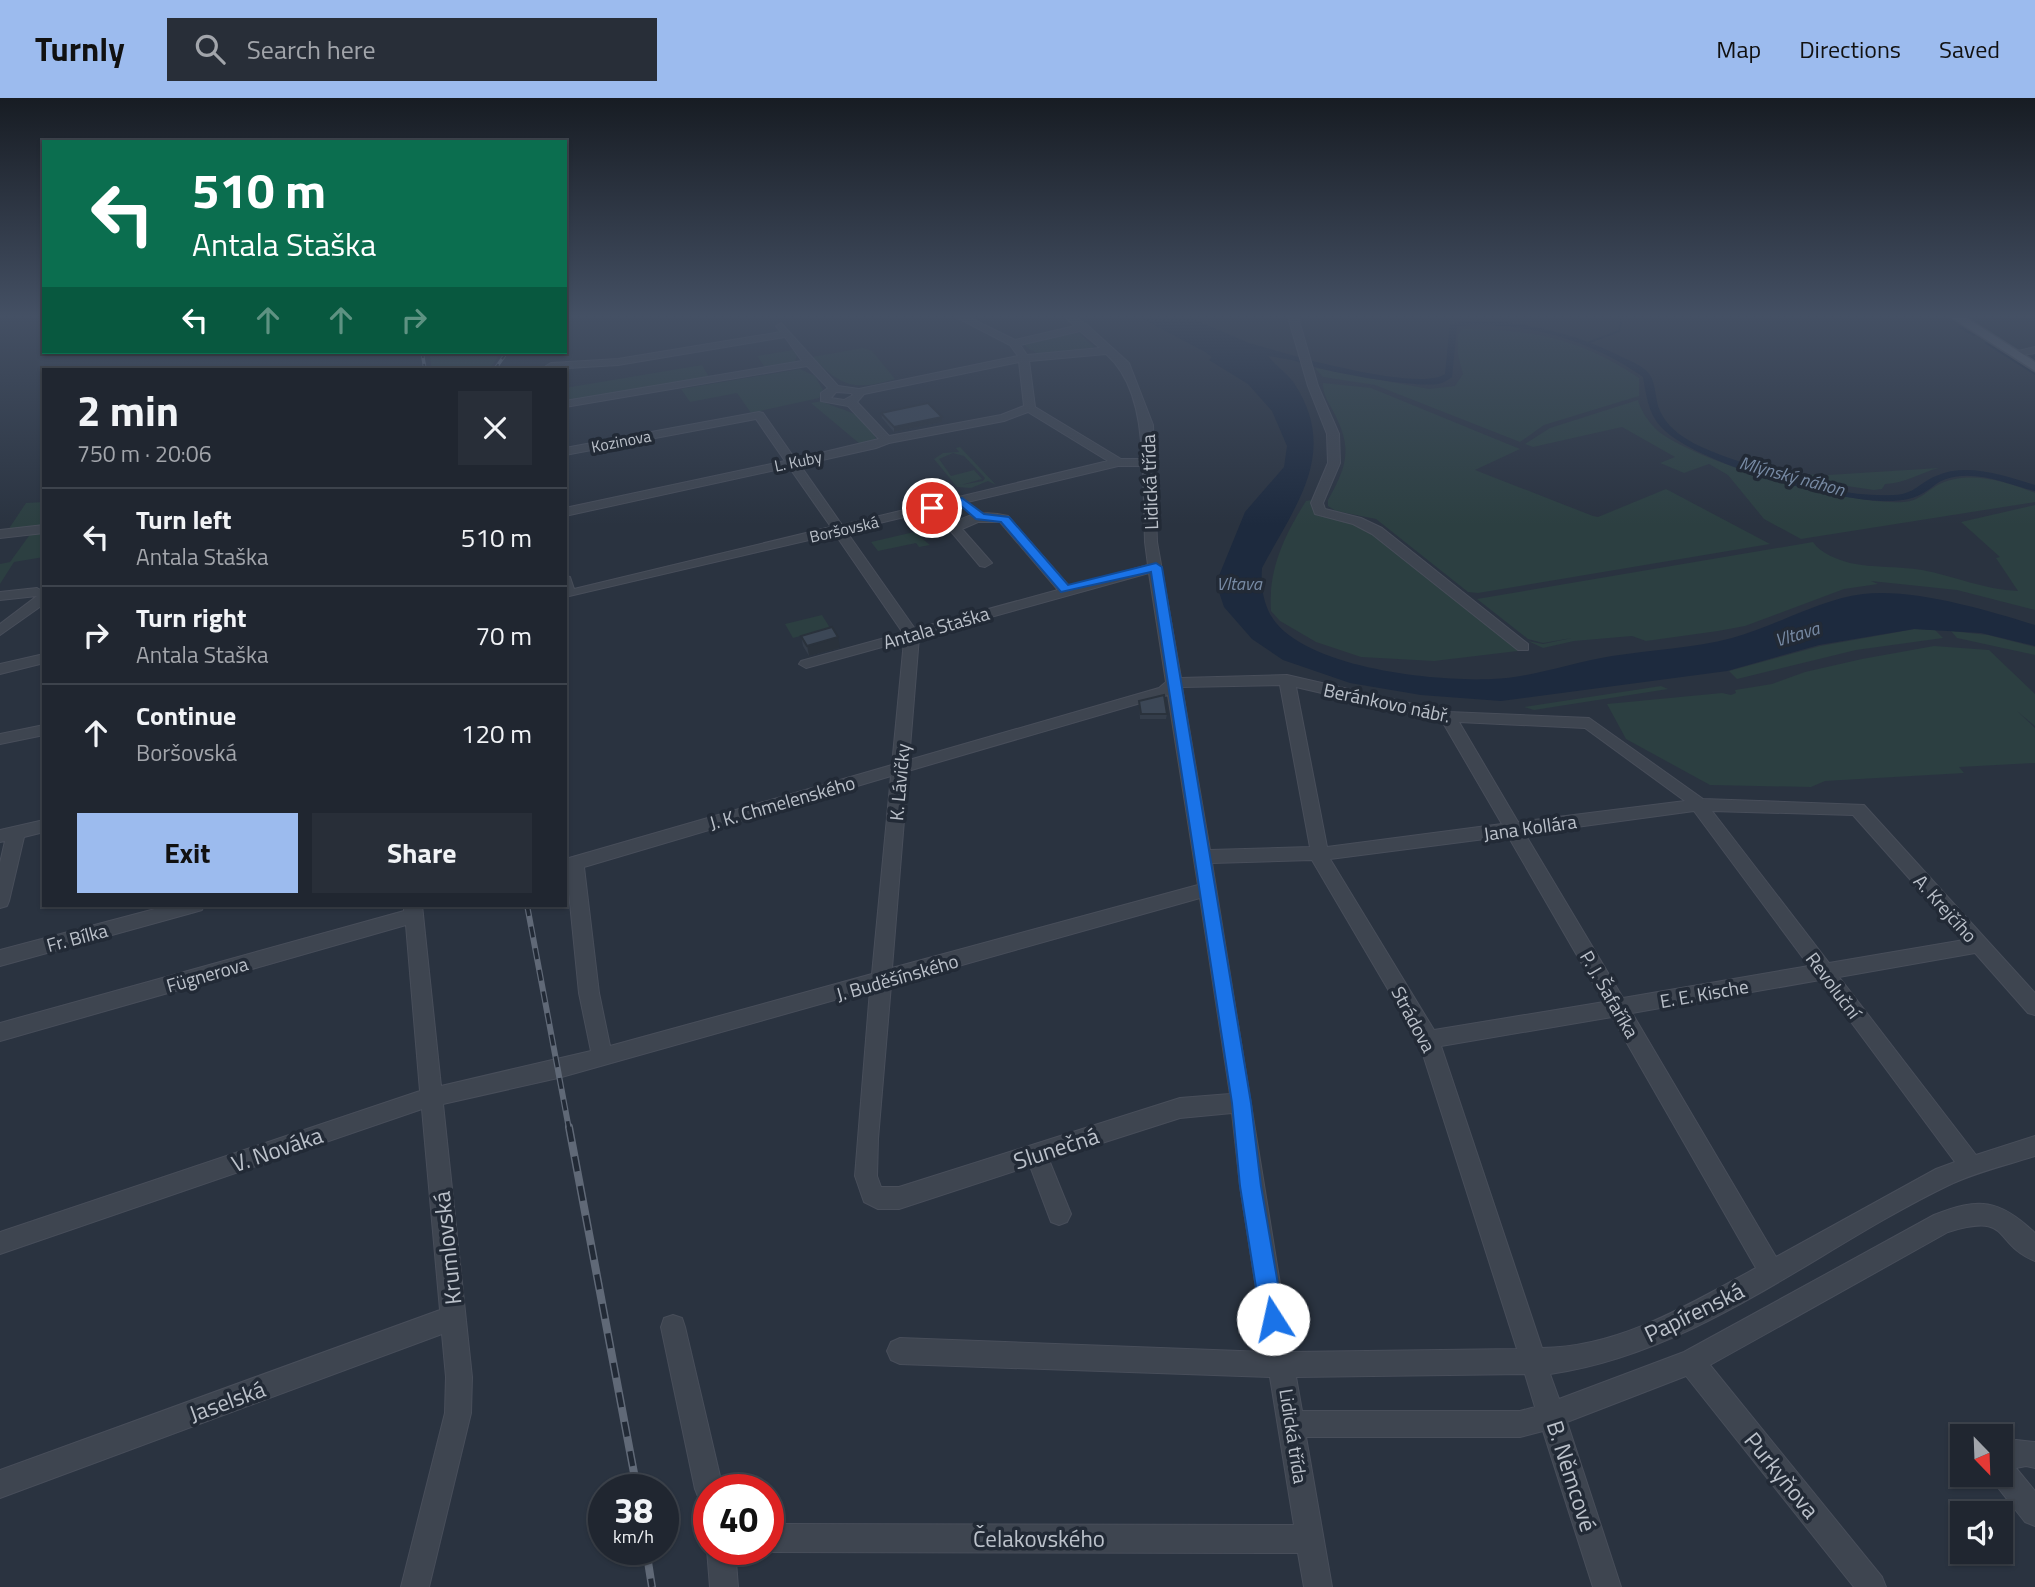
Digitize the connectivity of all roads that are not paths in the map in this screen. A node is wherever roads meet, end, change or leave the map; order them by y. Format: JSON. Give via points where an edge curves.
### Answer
{"nodes":[{"id":1,"x":669,"y":386,"type":"edge"},
{"id":2,"x":832,"y":386,"type":"edge"},
{"id":3,"x":885,"y":386,"type":"edge"},
{"id":4,"x":1025,"y":386,"type":"edge"},
{"id":5,"x":1135,"y":386,"type":"edge"},
{"id":6,"x":1313,"y":386,"type":"edge"},
{"id":7,"x":835,"y":389,"type":"junction"},
{"id":8,"x":858,"y":392,"type":"junction"},
{"id":9,"x":850,"y":402,"type":"junction"},
{"id":10,"x":567,"y":404,"type":"edge"},
{"id":11,"x":1029,"y":408,"type":"junction"},
{"id":12,"x":886,"y":440,"type":"junction"},
{"id":13,"x":567,"y":452,"type":"edge"},
{"id":14,"x":1118,"y":462,"type":"junction"},
{"id":15,"x":792,"y":463,"type":"junction"},
{"id":16,"x":1149,"y":463,"type":"junction"},
{"id":17,"x":962,"y":501,"type":"junction"},
{"id":18,"x":567,"y":512,"type":"edge"},
{"id":19,"x":980,"y":517,"type":"junction"},
{"id":20,"x":42,"y":529,"type":"edge"},
{"id":21,"x":841,"y":530,"type":"junction"},
{"id":22,"x":0,"y":534,"type":"edge"},
{"id":23,"x":985,"y":563,"type":"dead end"},
{"id":24,"x":1156,"y":567,"type":"junction"},
{"id":25,"x":567,"y":587,"type":"edge"},
{"id":26,"x":1066,"y":590,"type":"junction"},
{"id":27,"x":42,"y":594,"type":"edge"},
{"id":28,"x":0,"y":596,"type":"edge"},
{"id":29,"x":0,"y":631,"type":"edge"},
{"id":30,"x":912,"y":635,"type":"junction"},
{"id":31,"x":1523,"y":647,"type":"dead end"},
{"id":32,"x":42,"y":658,"type":"edge"},
{"id":33,"x":806,"y":664,"type":"dead end"},
{"id":34,"x":0,"y":669,"type":"edge"},
{"id":35,"x":1287,"y":680,"type":"junction"},
{"id":36,"x":1175,"y":683,"type":"junction"},
{"id":37,"x":1448,"y":717,"type":"junction"},
{"id":38,"x":42,"y":730,"type":"edge"},
{"id":39,"x":0,"y":739,"type":"edge"},
{"id":40,"x":900,"y":767,"type":"junction"},
{"id":41,"x":1698,"y":805,"type":"junction"},
{"id":42,"x":1858,"y":809,"type":"joint"},
{"id":43,"x":42,"y":826,"type":"edge"},
{"id":44,"x":1514,"y":829,"type":"junction"},
{"id":45,"x":8,"y":834,"type":"edge"},
{"id":46,"x":1319,"y":855,"type":"junction"},
{"id":47,"x":1203,"y":857,"type":"junction"},
{"id":48,"x":1207,"y":889,"type":"junction"},
{"id":49,"x":0,"y":901,"type":"edge"},
{"id":50,"x":188,"y":907,"type":"edge"},
{"id":51,"x":414,"y":910,"type":"edge"},
{"id":52,"x":1979,"y":945,"type":"junction"},
{"id":53,"x":0,"y":958,"type":"edge"},
{"id":54,"x":1824,"y":973,"type":"junction"},
{"id":55,"x":879,"y":982,"type":"junction"},
{"id":56,"x":2035,"y":1007,"type":"edge"},
{"id":57,"x":1619,"y":1008,"type":"junction"},
{"id":58,"x":0,"y":1032,"type":"edge"},
{"id":59,"x":1429,"y":1040,"type":"junction"},
{"id":60,"x":595,"y":1058,"type":"junction"},
{"id":61,"x":558,"y":1069,"type":"joint"},
{"id":62,"x":431,"y":1097,"type":"junction"},
{"id":63,"x":1242,"y":1103,"type":"junction"},
{"id":64,"x":2035,"y":1146,"type":"edge"},
{"id":65,"x":1036,"y":1154,"type":"junction"},
{"id":66,"x":1970,"y":1165,"type":"junction"},
{"id":67,"x":872,"y":1194,"type":"joint"},
{"id":68,"x":1059,"y":1214,"type":"dead end"},
{"id":69,"x":0,"y":1242,"type":"edge"},
{"id":70,"x":2035,"y":1249,"type":"edge"},
{"id":71,"x":1772,"y":1272,"type":"junction"},
{"id":72,"x":454,"y":1317,"type":"junction"},
{"id":73,"x":679,"y":1338,"type":"dead end"},
{"id":74,"x":900,"y":1351,"type":"dead end"},
{"id":75,"x":1690,"y":1362,"type":"junction"},
{"id":76,"x":1536,"y":1364,"type":"junction"},
{"id":77,"x":1280,"y":1365,"type":"junction"},
{"id":78,"x":1552,"y":1415,"type":"junction"},
{"id":79,"x":1292,"y":1424,"type":"junction"},
{"id":80,"x":2013,"y":1455,"type":"edge"},
{"id":81,"x":2035,"y":1455,"type":"edge"},
{"id":82,"x":706,"y":1474,"type":"edge"},
{"id":83,"x":0,"y":1484,"type":"edge"},
{"id":84,"x":2013,"y":1486,"type":"edge"},
{"id":85,"x":2035,"y":1512,"type":"edge"},
{"id":86,"x":784,"y":1538,"type":"edge"},
{"id":87,"x":1310,"y":1539,"type":"junction"},
{"id":88,"x":722,"y":1565,"type":"edge"},
{"id":89,"x":415,"y":1587,"type":"edge"},
{"id":90,"x":724,"y":1587,"type":"edge"},
{"id":91,"x":1318,"y":1587,"type":"edge"},
{"id":92,"x":1607,"y":1587,"type":"edge"},
{"id":93,"x":1872,"y":1587,"type":"edge"}],
"edges":[{"from":1,"to":10,"type":"street"},
{"from":2,"to":7,"type":"street"},
{"from":3,"to":8,"type":"street"},
{"from":4,"to":11,"type":"street"},
{"from":5,"to":16,"type":"street","name":"Lidická třída","via":[[1147,425]]},
{"from":6,"to":31,"type":"street","via":[[1333,433],[1334,463],[1317,503],[1319,511],[1377,531]]},
{"from":7,"to":8,"type":"street"},
{"from":7,"to":9,"type":"street","via":[[826,393],[825,399]]},
{"from":8,"to":9,"type":"street"},
{"from":9,"to":12,"type":"street"},
{"from":11,"to":12,"type":"street","name":"L. Kuby","via":[[1004,418]]},
{"from":11,"to":14,"type":"street"},
{"from":12,"to":15,"type":"street","name":"L. Kuby"},
{"from":13,"to":15,"type":"street","name":"Kozinova","via":[[760,415]]},
{"from":14,"to":16,"type":"street"},
{"from":14,"to":17,"type":"street","name":"Boršovská"},
{"from":15,"to":18,"type":"street","name":"L. Kuby"},
{"from":15,"to":21,"type":"street"},
{"from":16,"to":24,"type":"street","name":"Lidická třída"},
{"from":17,"to":19,"type":"street"},
{"from":17,"to":21,"type":"street","name":"Boršovská"},
{"from":19,"to":23,"type":"street","via":[[955,529]]},
{"from":19,"to":26,"type":"street","via":[[1004,519]]},
{"from":20,"to":22,"type":"street"},
{"from":21,"to":25,"type":"street","name":"Boršovská"},
{"from":21,"to":30,"type":"street"},
{"from":24,"to":26,"type":"street","name":"Antala Staška"},
{"from":24,"to":36,"type":"street","name":"Lidická třída"},
{"from":26,"to":30,"type":"street","name":"Antala Staška"},
{"from":27,"to":28,"type":"street"},
{"from":27,"to":29,"type":"street"},
{"from":30,"to":33,"type":"street","name":"Antala Staška"},
{"from":30,"to":40,"type":"street","name":"K. Lávičky"},
{"from":32,"to":34,"type":"street"},
{"from":35,"to":36,"type":"street","name":"Beránkovo nábř."},
{"from":35,"to":37,"type":"street","name":"Beránkovo nábř."},
{"from":35,"to":46,"type":"street","name":"Strádova"},
{"from":36,"to":40,"type":"street","name":"J. K. Chmelenského","via":[[1164,691]]},
{"from":36,"to":47,"type":"street","name":"Lidická třída"},
{"from":37,"to":41,"type":"street","name":"Beránkovo nábř.","via":[[1586,722]]},
{"from":37,"to":44,"type":"street","name":"P. J. Šafaříka"},
{"from":38,"to":39,"type":"street"},
{"from":40,"to":55,"type":"street","name":"K. Lávičky"},
{"from":40,"to":60,"type":"street","name":"J. K. Chmelenského","via":[[575,863]]},
{"from":41,"to":42,"type":"street","name":"Jana Kollára"},
{"from":41,"to":44,"type":"street","name":"Jana Kollára"},
{"from":41,"to":54,"type":"street","name":"Revoluční"},
{"from":42,"to":52,"type":"street","name":"A. Krejčího"},
{"from":43,"to":45,"type":"street"},
{"from":44,"to":46,"type":"street","name":"Jana Kollára"},
{"from":44,"to":57,"type":"street","name":"P. J. Šafaříka"},
{"from":45,"to":49,"type":"street"},
{"from":46,"to":47,"type":"street","name":"Jana Kollára"},
{"from":46,"to":59,"type":"street","name":"Strádova"},
{"from":47,"to":48,"type":"street","name":"Lidická třída"},
{"from":48,"to":55,"type":"street","name":"J. Buděšínského"},
{"from":48,"to":63,"type":"street","name":"Lidická třída"},
{"from":50,"to":53,"type":"street","name":"Fr. Bílka"},
{"from":51,"to":58,"type":"street","name":"Fügnerova"},
{"from":51,"to":62,"type":"street","name":"Krumlovská"},
{"from":52,"to":54,"type":"street","name":"E. E. Kische"},
{"from":52,"to":56,"type":"street","name":"A. Krejčího"},
{"from":54,"to":57,"type":"street","name":"E. E. Kische"},
{"from":54,"to":66,"type":"street","name":"Revoluční"},
{"from":55,"to":60,"type":"street","name":"J. Buděšínského"},
{"from":55,"to":67,"type":"street","name":"K. Lávičky","via":[[867,1139],[866,1177]]},
{"from":57,"to":59,"type":"street","name":"E. E. Kische"},
{"from":57,"to":71,"type":"street","name":"P. J. Šafaříka"},
{"from":59,"to":76,"type":"street","name":"Strádova"},
{"from":60,"to":61,"type":"street","name":"J. Buděšínského"},
{"from":61,"to":62,"type":"street","name":"V. Nováka"},
{"from":62,"to":69,"type":"street","name":"V. Nováka"},
{"from":62,"to":72,"type":"street","name":"Krumlovská"},
{"from":63,"to":65,"type":"street","name":"Slunečná","via":[[1180,1108]]},
{"from":63,"to":77,"type":"street","name":"Lidická třída"},
{"from":64,"to":66,"type":"street","name":"Papírenská"},
{"from":65,"to":67,"type":"street","name":"Slunečná","via":[[899,1198]]},
{"from":65,"to":68,"type":"street"},
{"from":66,"to":71,"type":"street","name":"Papírenská"},
{"from":70,"to":75,"type":"street","name":"Papírenská","via":[[2006,1222],[1985,1211],[1942,1223]]},
{"from":71,"to":76,"type":"street","name":"Papírenská","via":[[1675,1326],[1607,1350]]},
{"from":72,"to":83,"type":"street","name":"Jaselská"},
{"from":72,"to":89,"type":"street","name":"Krumlovská","via":[[458,1413]]},
{"from":73,"to":82,"type":"street"},
{"from":74,"to":77,"type":"street","name":"Papírenská"},
{"from":75,"to":78,"type":"street","name":"Papírenská"},
{"from":75,"to":93,"type":"street","name":"Purkyňova"},
{"from":76,"to":77,"type":"street","name":"Papírenská"},
{"from":76,"to":78,"type":"street","name":"B. Němcové"},
{"from":77,"to":79,"type":"street","name":"Lidická třída"},
{"from":78,"to":79,"type":"street","name":"Papírenská","via":[[1520,1424]]},
{"from":78,"to":92,"type":"street","name":"B. Němcové"},
{"from":79,"to":87,"type":"street","name":"Lidická třída"},
{"from":80,"to":81,"type":"street"},
{"from":84,"to":85,"type":"street"},
{"from":86,"to":87,"type":"street","name":"Čelakovského"},
{"from":87,"to":91,"type":"street","name":"Lidická třída"},
{"from":88,"to":90,"type":"street"}]}
